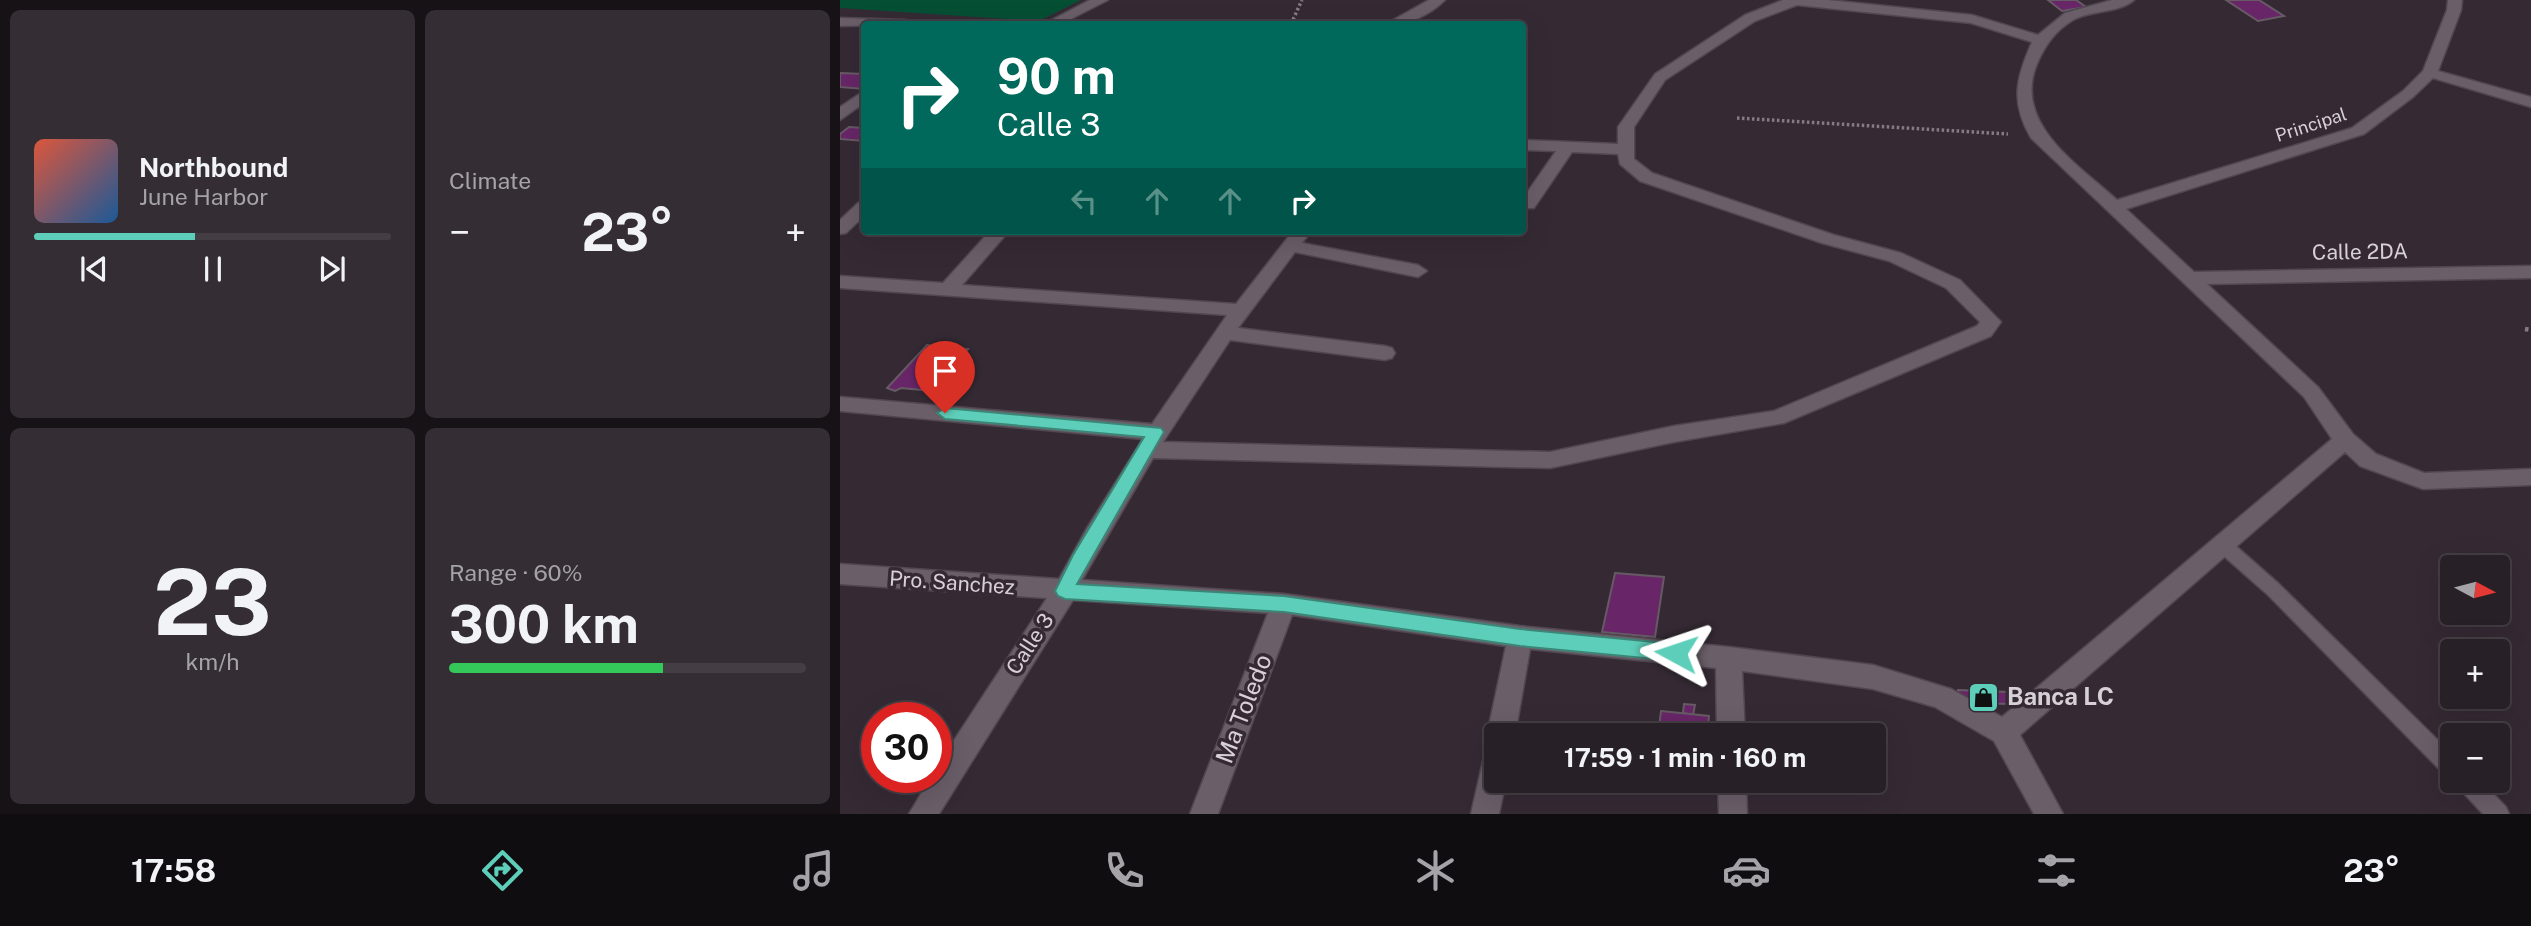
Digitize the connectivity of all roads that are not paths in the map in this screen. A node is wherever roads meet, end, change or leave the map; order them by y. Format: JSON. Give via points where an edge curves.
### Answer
{"nodes":[{"id":1,"x":1101,"y":0,"type":"edge"},
{"id":2,"x":1438,"y":0,"type":"edge"},
{"id":3,"x":2127,"y":0,"type":"edge"},
{"id":4,"x":2455,"y":0,"type":"edge"},
{"id":5,"x":1793,"y":1,"type":"edge"},
{"id":6,"x":1057,"y":21,"type":"edge"},
{"id":7,"x":1399,"y":21,"type":"edge"},
{"id":8,"x":842,"y":23,"type":"edge"},
{"id":9,"x":861,"y":23,"type":"edge"},
{"id":10,"x":2040,"y":40,"type":"junction"},
{"id":11,"x":2430,"y":73,"type":"junction"},
{"id":12,"x":861,"y":98,"type":"edge"},
{"id":13,"x":2531,"y":102,"type":"edge"},
{"id":14,"x":840,"y":115,"type":"edge"},
{"id":15,"x":1526,"y":145,"type":"edge"},
{"id":16,"x":1567,"y":147,"type":"junction"},
{"id":17,"x":1626,"y":149,"type":"junction"},
{"id":18,"x":1528,"y":204,"type":"dead end"},
{"id":19,"x":2113,"y":207,"type":"junction"},
{"id":20,"x":861,"y":210,"type":"edge"},
{"id":21,"x":840,"y":229,"type":"edge"},
{"id":22,"x":996,"y":235,"type":"edge"},
{"id":23,"x":1296,"y":238,"type":"edge"},
{"id":24,"x":1418,"y":271,"type":"dead end"},
{"id":25,"x":2531,"y":272,"type":"edge"},
{"id":26,"x":2191,"y":278,"type":"junction"},
{"id":27,"x":840,"y":282,"type":"edge"},
{"id":28,"x":947,"y":289,"type":"junction"},
{"id":29,"x":1240,"y":310,"type":"junction"},
{"id":30,"x":1224,"y":332,"type":"junction"},
{"id":31,"x":1385,"y":353,"type":"dead end"},
{"id":32,"x":840,"y":404,"type":"edge"},
{"id":33,"x":2345,"y":440,"type":"junction"},
{"id":34,"x":1151,"y":441,"type":"junction"},
{"id":35,"x":2531,"y":477,"type":"edge"},
{"id":36,"x":2223,"y":545,"type":"junction"},
{"id":37,"x":840,"y":574,"type":"edge"},
{"id":38,"x":1065,"y":591,"type":"junction"},
{"id":39,"x":1284,"y":604,"type":"junction"},
{"id":40,"x":1520,"y":638,"type":"junction"},
{"id":41,"x":1729,"y":658,"type":"junction"},
{"id":42,"x":1503,"y":723,"type":"edge"},
{"id":43,"x":1731,"y":723,"type":"edge"},
{"id":44,"x":2004,"y":732,"type":"junction"},
{"id":45,"x":2440,"y":756,"type":"edge"},
{"id":46,"x":1489,"y":793,"type":"edge"},
{"id":47,"x":1732,"y":793,"type":"edge"},
{"id":48,"x":2478,"y":793,"type":"edge"},
{"id":49,"x":923,"y":814,"type":"edge"},
{"id":50,"x":1204,"y":814,"type":"edge"},
{"id":51,"x":1485,"y":814,"type":"edge"},
{"id":52,"x":1733,"y":814,"type":"edge"},
{"id":53,"x":2049,"y":814,"type":"edge"},
{"id":54,"x":2498,"y":814,"type":"edge"}],
"edges":[{"from":1,"to":6,"type":"street"},
{"from":2,"to":7,"type":"street"},
{"from":3,"to":10,"type":"street","via":[[2070,16]]},
{"from":4,"to":11,"type":"street","name":"Principal"},
{"from":5,"to":10,"type":"street","via":[[1972,19]]},
{"from":5,"to":17,"type":"street","via":[[1750,18],[1660,77],[1626,127]]},
{"from":8,"to":9,"type":"street"},
{"from":10,"to":19,"type":"street","via":[[2026,73],[2024,104],[2037,135]]},
{"from":11,"to":13,"type":"street"},
{"from":11,"to":19,"type":"street","name":"Principal","via":[[2358,131]]},
{"from":12,"to":14,"type":"street"},
{"from":15,"to":16,"type":"street"},
{"from":16,"to":17,"type":"street"},
{"from":16,"to":18,"type":"street"},
{"from":17,"to":34,"type":"street","via":[[1626,160],[1646,177],[1895,257],[1953,284],[1991,322],[1984,331],[1777,418],[1550,460]]},
{"from":19,"to":26,"type":"street"},
{"from":20,"to":21,"type":"street"},
{"from":22,"to":28,"type":"street"},
{"from":23,"to":24,"type":"street"},
{"from":23,"to":29,"type":"street","name":"Calle 3"},
{"from":25,"to":26,"type":"street","name":"Calle 2DA"},
{"from":26,"to":33,"type":"street","via":[[2311,392]]},
{"from":27,"to":28,"type":"street"},
{"from":28,"to":29,"type":"street"},
{"from":29,"to":30,"type":"street","name":"Calle 3"},
{"from":30,"to":31,"type":"street"},
{"from":30,"to":34,"type":"street","name":"Calle 3"},
{"from":32,"to":34,"type":"street"},
{"from":33,"to":35,"type":"street","via":[[2368,460],[2423,481]]},
{"from":33,"to":36,"type":"street"},
{"from":34,"to":38,"type":"street","name":"Calle 3"},
{"from":36,"to":44,"type":"street"},
{"from":36,"to":45,"type":"lane"},
{"from":37,"to":38,"type":"street","name":"Pro. Sanchez"},
{"from":38,"to":39,"type":"street","name":"Pro. Sanchez"},
{"from":38,"to":49,"type":"street","name":"Calle 3"},
{"from":39,"to":40,"type":"street","name":"Pro. Sanchez"},
{"from":39,"to":50,"type":"street","name":"Ma Toledo"},
{"from":40,"to":41,"type":"street","name":"Pro. Sanchez"},
{"from":40,"to":42,"type":"street"},
{"from":41,"to":43,"type":"street"},
{"from":41,"to":44,"type":"street","name":"Pro. Sanchez","via":[[1873,677],[1942,697]]},
{"from":44,"to":53,"type":"street"},
{"from":46,"to":51,"type":"street"},
{"from":47,"to":52,"type":"street"},
{"from":48,"to":54,"type":"lane"}]}
